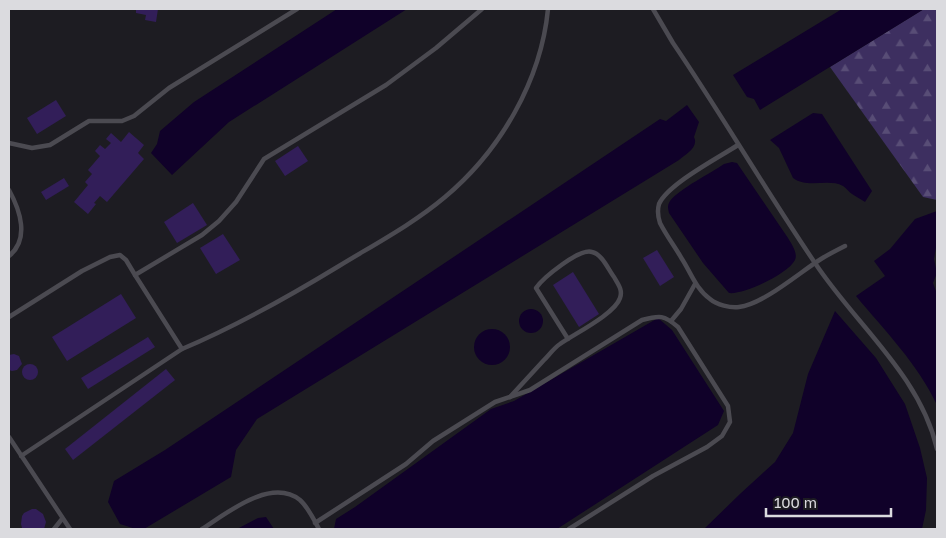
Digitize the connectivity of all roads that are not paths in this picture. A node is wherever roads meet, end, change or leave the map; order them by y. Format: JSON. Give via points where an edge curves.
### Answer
{"nodes":[{"id":1,"x":297,"y":9,"type":"edge"},
{"id":2,"x":482,"y":9,"type":"edge"},
{"id":3,"x":548,"y":9,"type":"edge"},
{"id":4,"x":653,"y":9,"type":"edge"},
{"id":5,"x":9,"y":143,"type":"edge"},
{"id":6,"x":738,"y":145,"type":"junction"},
{"id":7,"x":10,"y":193,"type":"edge"},
{"id":8,"x":845,"y":246,"type":"dead end"},
{"id":9,"x":9,"y":256,"type":"edge"},
{"id":10,"x":815,"y":264,"type":"junction"},
{"id":11,"x":135,"y":275,"type":"junction"},
{"id":12,"x":695,"y":284,"type":"junction"},
{"id":13,"x":9,"y":317,"type":"edge"},
{"id":14,"x":671,"y":321,"type":"junction"},
{"id":15,"x":568,"y":339,"type":"junction"},
{"id":16,"x":182,"y":349,"type":"junction"},
{"id":17,"x":509,"y":397,"type":"junction"},
{"id":18,"x":9,"y":437,"type":"edge"},
{"id":19,"x":937,"y":449,"type":"edge"},
{"id":20,"x":21,"y":456,"type":"junction"},
{"id":21,"x":62,"y":519,"type":"junction"},
{"id":22,"x":315,"y":523,"type":"junction"},
{"id":23,"x":54,"y":529,"type":"edge"},
{"id":24,"x":70,"y":529,"type":"edge"},
{"id":25,"x":202,"y":529,"type":"edge"},
{"id":26,"x":319,"y":529,"type":"edge"},
{"id":27,"x":569,"y":529,"type":"edge"}],
"edges":[{"from":1,"to":5,"type":"lane","via":[[169,88],[134,116],[122,121],[90,121],[50,145],[32,148]]},
{"from":2,"to":11,"type":"lane","via":[[386,85],[264,159],[236,202],[219,221],[202,235]]},
{"from":3,"to":16,"type":"lane","via":[[531,79],[520,102],[493,147],[462,182],[400,229],[307,286],[214,336]]},
{"from":4,"to":6,"type":"lane"},
{"from":6,"to":10,"type":"lane"},
{"from":6,"to":12,"type":"lane","via":[[679,183],[660,203],[657,212]]},
{"from":7,"to":9,"type":"lane","via":[[21,220],[21,234],[19,244]]},
{"from":8,"to":10,"type":"lane"},
{"from":10,"to":12,"type":"lane","via":[[772,292],[740,307],[711,300]]},
{"from":10,"to":19,"type":"lane","via":[[910,386],[930,426]]},
{"from":11,"to":13,"type":"lane","via":[[120,255],[110,257]]},
{"from":11,"to":16,"type":"lane"},
{"from":12,"to":14,"type":"lane"},
{"from":14,"to":17,"type":"lane","via":[[658,316],[642,320],[530,390]]},
{"from":14,"to":27,"type":"lane","via":[[728,406],[730,422],[722,436],[707,446]]},
{"from":15,"to":15,"type":"lane","via":[[536,288],[551,272],[586,252],[592,252],[603,260],[621,290],[620,299],[612,309]]},
{"from":15,"to":17,"type":"lane"},
{"from":16,"to":20,"type":"lane"},
{"from":17,"to":22,"type":"lane","via":[[495,402],[433,441],[406,464]]},
{"from":18,"to":20,"type":"lane"},
{"from":20,"to":21,"type":"lane"},
{"from":21,"to":23,"type":"lane"},
{"from":21,"to":24,"type":"lane"},
{"from":22,"to":25,"type":"lane","via":[[301,501],[288,493],[272,492],[238,506]]},
{"from":22,"to":26,"type":"lane"}]}
